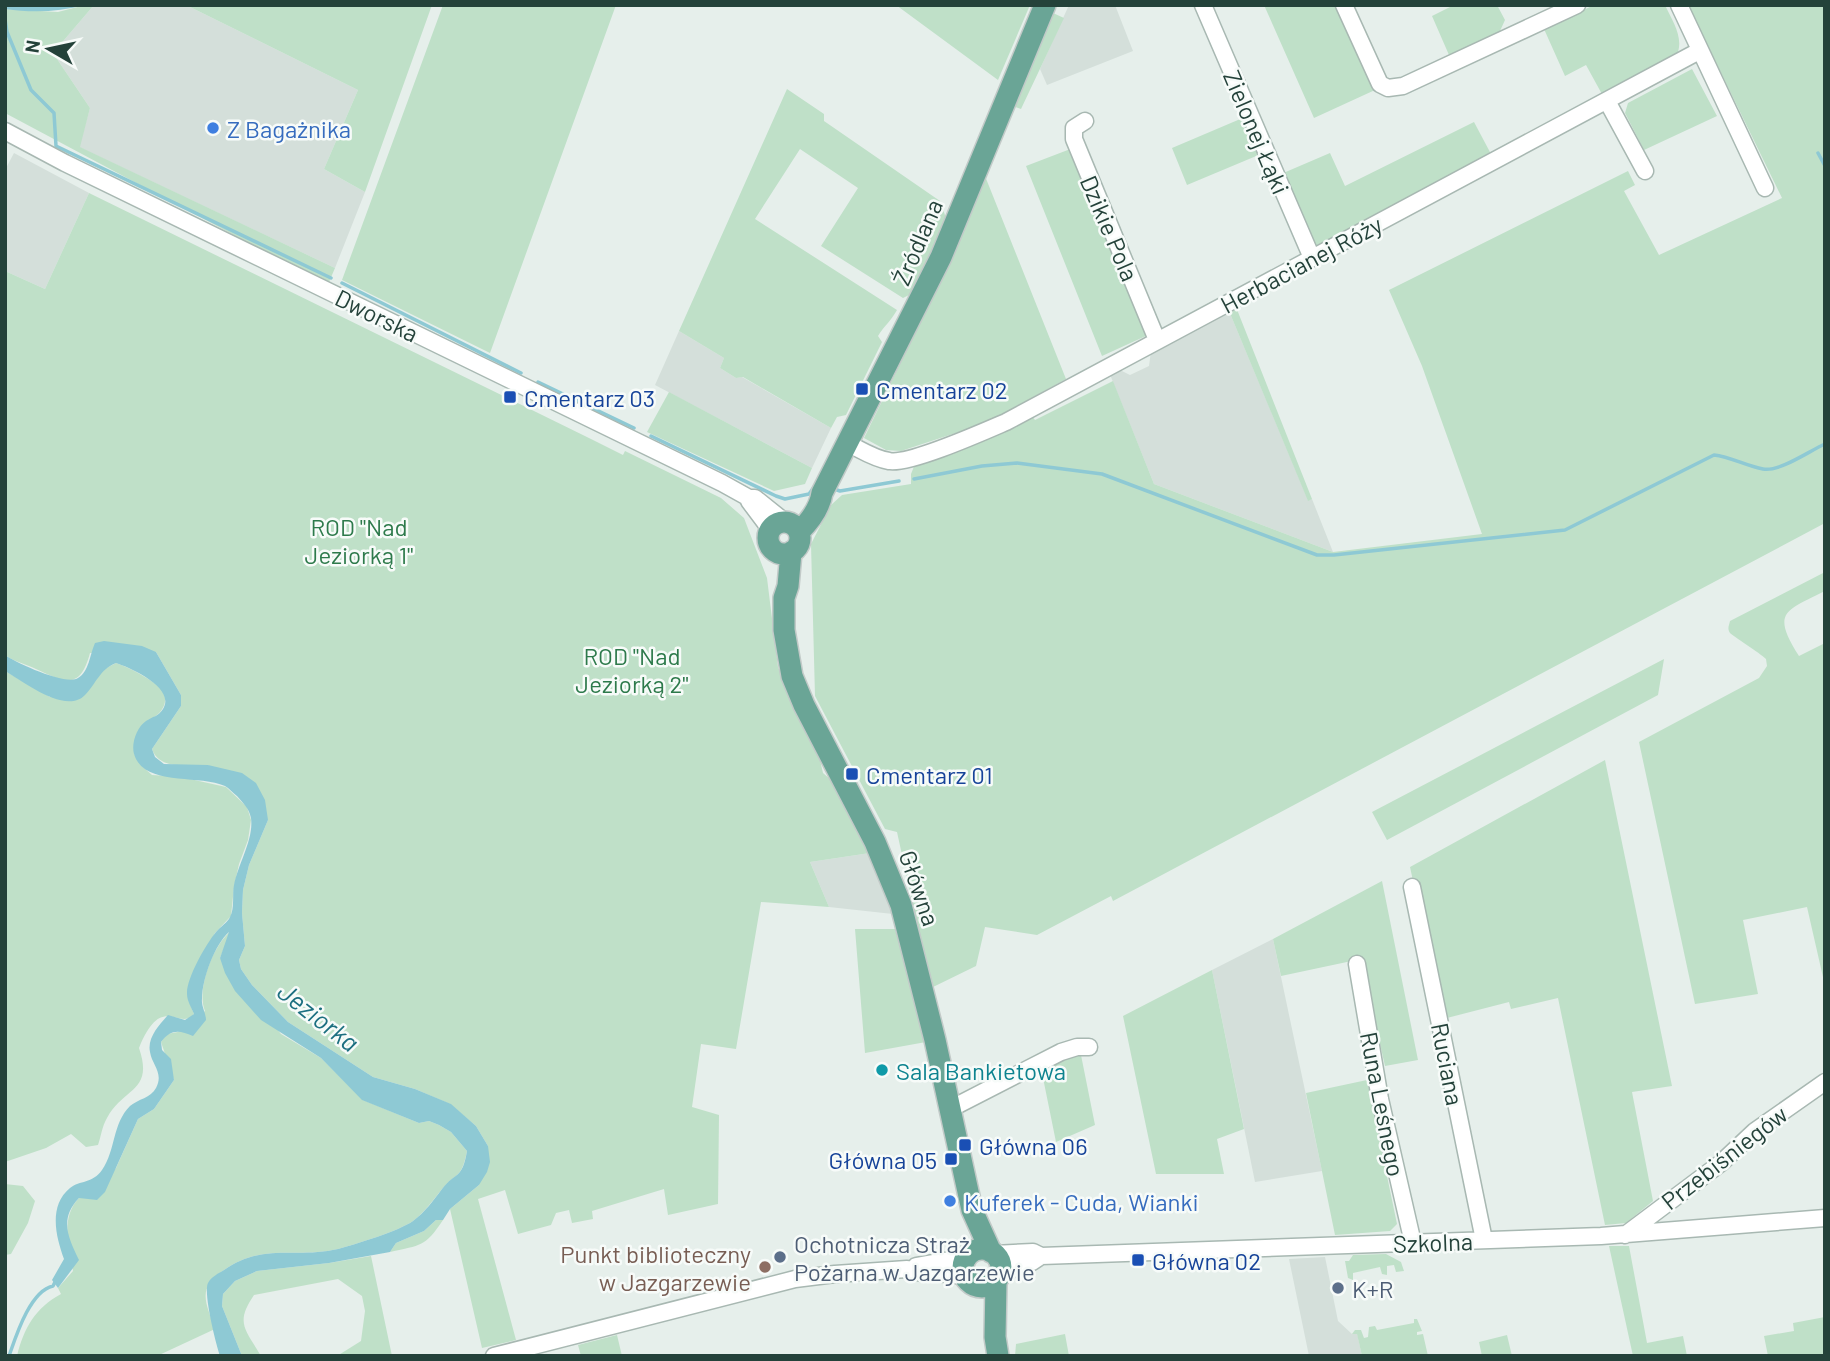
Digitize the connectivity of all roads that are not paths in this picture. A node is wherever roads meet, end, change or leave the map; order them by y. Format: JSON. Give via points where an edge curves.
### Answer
{"nodes":[{"id":1,"x":1045,"y":5,"type":"edge"},
{"id":2,"x":1203,"y":5,"type":"edge"},
{"id":3,"x":1344,"y":5,"type":"edge"},
{"id":4,"x":1577,"y":5,"type":"edge"},
{"id":5,"x":1679,"y":5,"type":"edge"},
{"id":6,"x":1699,"y":51,"type":"junction"},
{"id":7,"x":1607,"y":101,"type":"junction"},
{"id":8,"x":1085,"y":121,"type":"dead end"},
{"id":9,"x":5,"y":131,"type":"edge"},
{"id":10,"x":1645,"y":172,"type":"dead end"},
{"id":11,"x":1765,"y":188,"type":"dead end"},
{"id":12,"x":1312,"y":258,"type":"junction"},
{"id":13,"x":1157,"y":340,"type":"junction"},
{"id":14,"x":849,"y":444,"type":"junction"},
{"id":15,"x":785,"y":535,"type":"junction"},
{"id":16,"x":1412,"y":887,"type":"dead end"},
{"id":17,"x":1357,"y":964,"type":"dead end"},
{"id":18,"x":1089,"y":1046,"type":"dead end"},
{"id":19,"x":1825,"y":1082,"type":"edge"},
{"id":20,"x":950,"y":1109,"type":"junction"},
{"id":21,"x":1825,"y":1218,"type":"edge"},
{"id":22,"x":1625,"y":1235,"type":"junction"},
{"id":23,"x":1484,"y":1240,"type":"junction"},
{"id":24,"x":1413,"y":1243,"type":"junction"},
{"id":25,"x":982,"y":1267,"type":"junction"},
{"id":26,"x":997,"y":1346,"type":"edge"},
{"id":27,"x":494,"y":1356,"type":"edge"}],
"edges":[{"from":1,"to":14,"type":"main road","name":"Źródlana","via":[[942,257]]},
{"from":2,"to":12,"type":"street","name":"Zielonej Łąki"},
{"from":3,"to":4,"type":"street","via":[[1380,85],[1393,89]]},
{"from":5,"to":6,"type":"street"},
{"from":6,"to":7,"type":"street","name":"Herbacianej Róży"},
{"from":6,"to":11,"type":"street"},
{"from":7,"to":10,"type":"street"},
{"from":7,"to":12,"type":"street","name":"Herbacianej Róży"},
{"from":8,"to":13,"type":"street","name":"Dzikie Pola","via":[[1074,128],[1073,139]]},
{"from":9,"to":15,"type":"street","name":"Dworska","via":[[755,498]]},
{"from":12,"to":13,"type":"street","name":"Herbacianej Róży"},
{"from":13,"to":14,"type":"street","name":"Herbacianej Róży","via":[[1006,422],[941,448],[896,462]]},
{"from":14,"to":15,"type":"main road","name":"Źródlana","via":[[812,517]]},
{"from":15,"to":20,"type":"main road","name":"Główna","via":[[785,643],[792,676],[876,842],[901,905]]},
{"from":16,"to":23,"type":"street","name":"Ruciana"},
{"from":17,"to":24,"type":"street","name":"Runa Leśnego","via":[[1380,1099]]},
{"from":18,"to":20,"type":"street","via":[[1060,1052]]},
{"from":19,"to":22,"type":"street","name":"Przebiśniegów","via":[[1755,1131],[1721,1163]]},
{"from":20,"to":25,"type":"main road","name":"Główna"},
{"from":21,"to":22,"type":"street","name":"Szkolna"},
{"from":22,"to":23,"type":"street","name":"Szkolna"},
{"from":23,"to":24,"type":"street","name":"Szkolna"},
{"from":24,"to":25,"type":"street","name":"Szkolna","via":[[1041,1255],[1032,1262]]},
{"from":25,"to":26,"type":"main road","name":"Główna","via":[[988,1324]]},
{"from":25,"to":27,"type":"street","via":[[921,1264],[794,1279]]}]}
